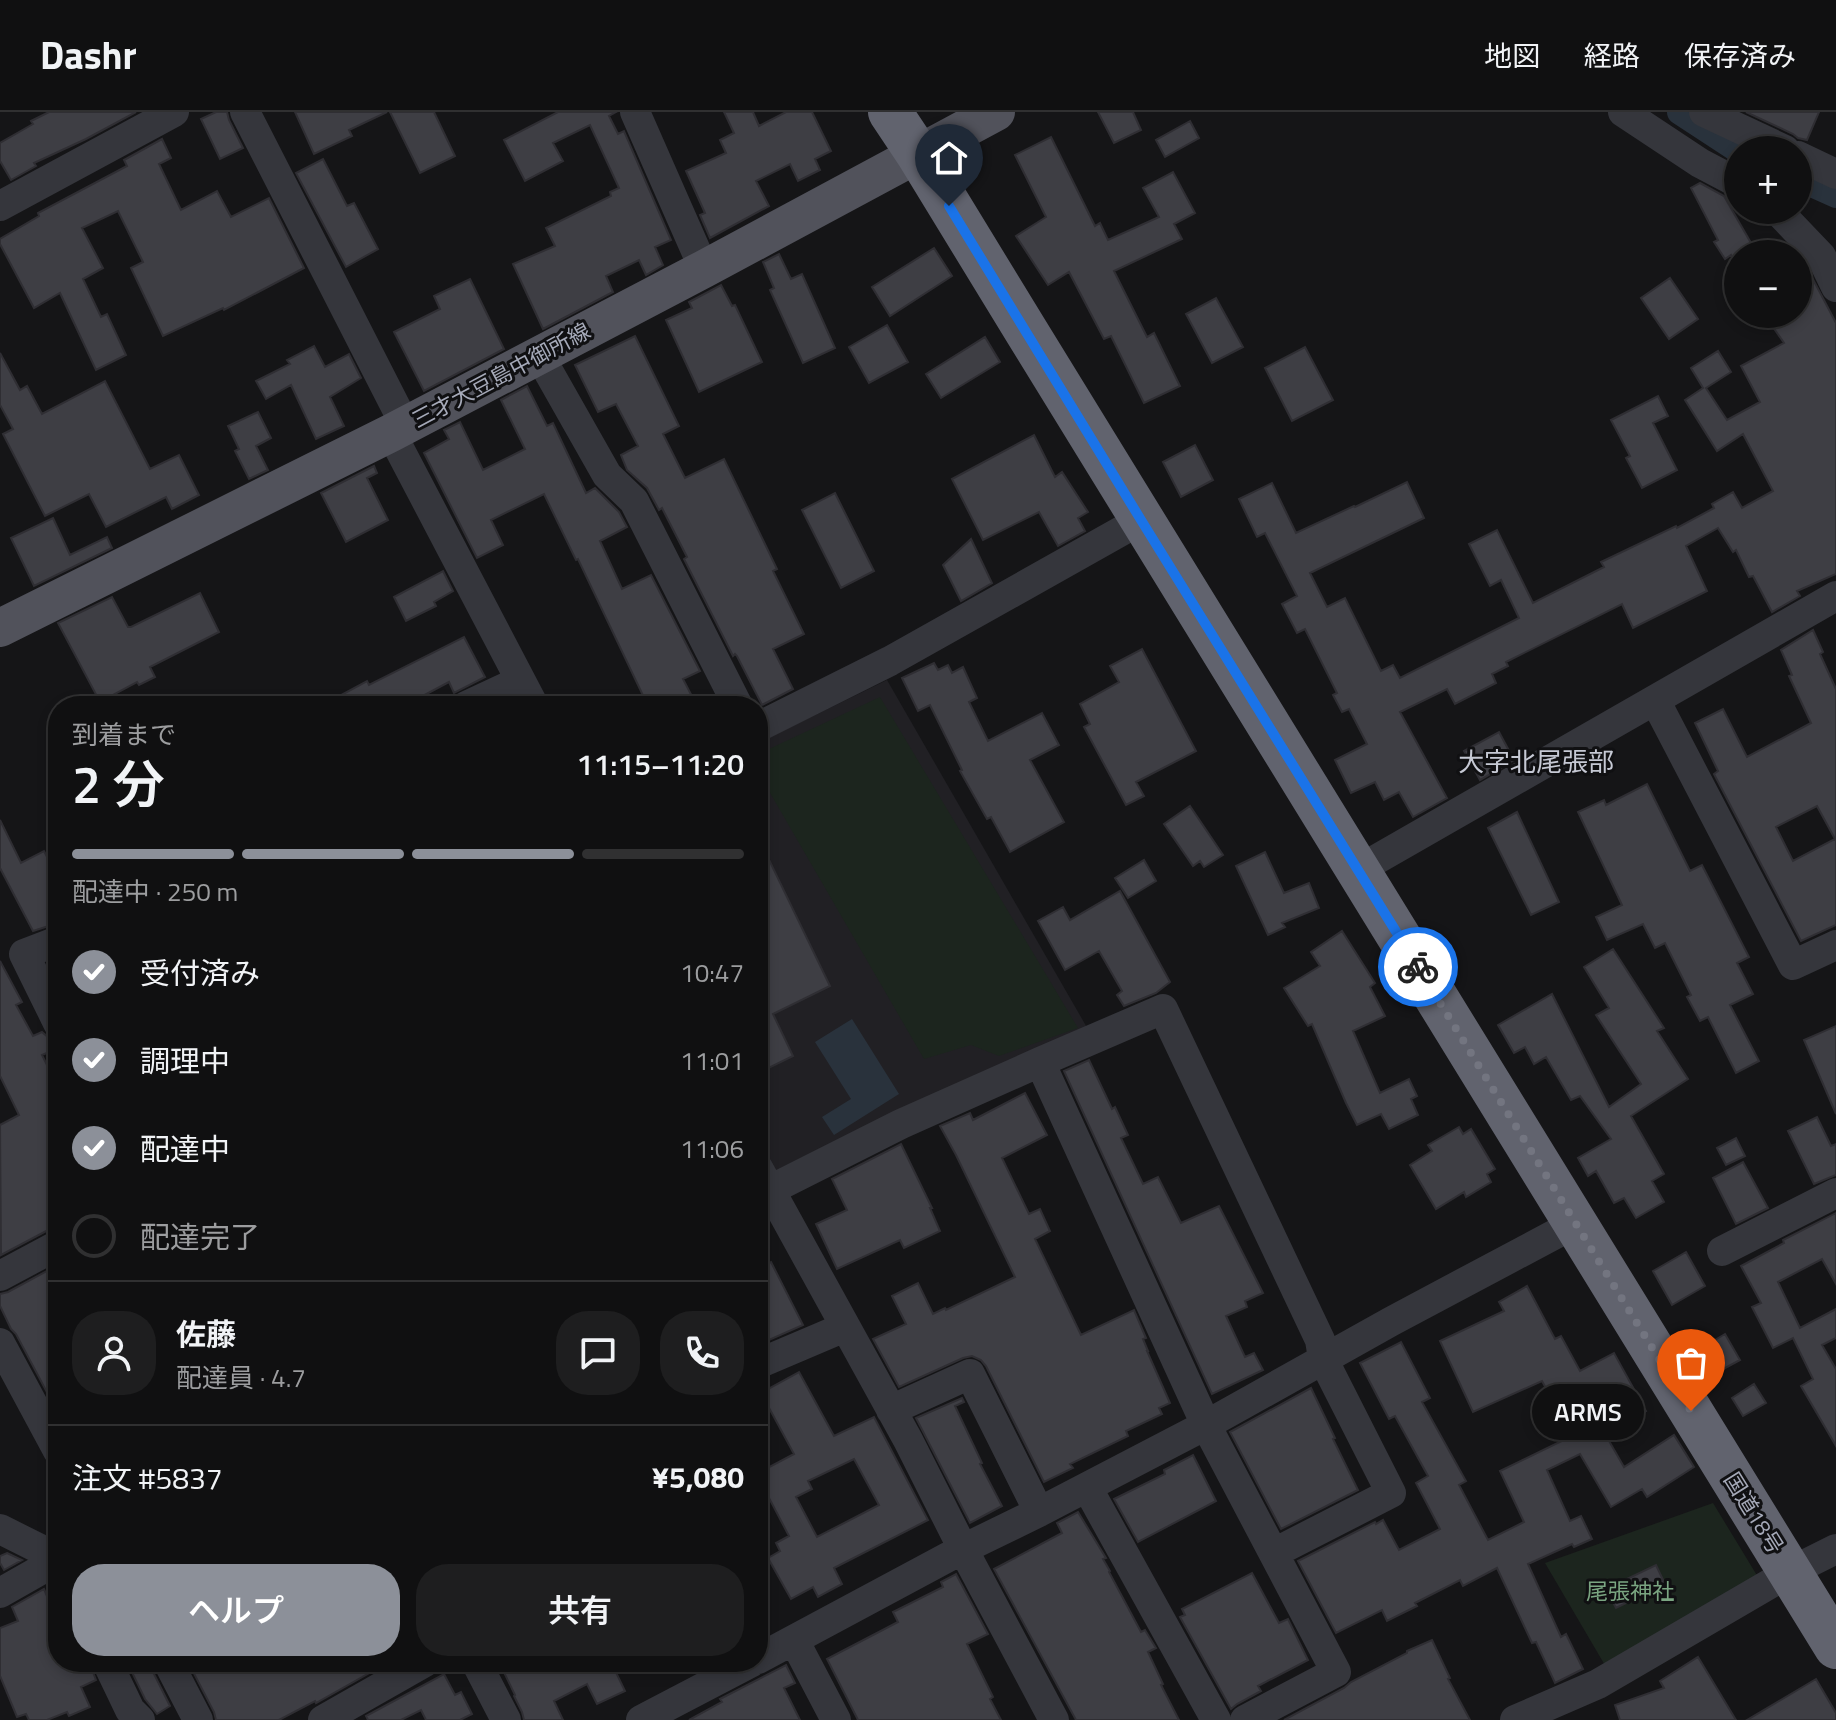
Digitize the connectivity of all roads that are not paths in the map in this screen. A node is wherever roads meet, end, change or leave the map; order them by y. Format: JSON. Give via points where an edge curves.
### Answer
{"nodes":[{"id":1,"x":174,"y":112,"type":"edge"},
{"id":2,"x":245,"y":112,"type":"edge"},
{"id":3,"x":635,"y":112,"type":"edge"},
{"id":4,"x":890,"y":112,"type":"edge"},
{"id":5,"x":996,"y":112,"type":"edge"},
{"id":6,"x":1623,"y":112,"type":"edge"},
{"id":7,"x":1704,"y":112,"type":"edge"},
{"id":8,"x":1755,"y":136,"type":"edge"},
{"id":9,"x":918,"y":154,"type":"junction"},
{"id":10,"x":1812,"y":163,"type":"edge"},
{"id":11,"x":1836,"y":174,"type":"edge"},
{"id":12,"x":1724,"y":176,"type":"edge"},
{"id":13,"x":0,"y":206,"type":"edge"},
{"id":14,"x":1790,"y":224,"type":"edge"},
{"id":15,"x":704,"y":269,"type":"junction"},
{"id":16,"x":1836,"y":287,"type":"edge"},
{"id":17,"x":539,"y":355,"type":"junction"},
{"id":18,"x":398,"y":429,"type":"junction"},
{"id":19,"x":1141,"y":520,"type":"junction"},
{"id":20,"x":1836,"y":596,"type":"edge"},
{"id":21,"x":0,"y":628,"type":"edge"},
{"id":22,"x":527,"y":693,"type":"edge"},
{"id":23,"x":733,"y":696,"type":"edge"},
{"id":24,"x":1655,"y":700,"type":"junction"},
{"id":25,"x":768,"y":722,"type":"edge"},
{"id":26,"x":1358,"y":870,"type":"junction"},
{"id":27,"x":48,"y":945,"type":"edge"},
{"id":28,"x":1836,"y":945,"type":"edge"},
{"id":29,"x":48,"y":1003,"type":"edge"},
{"id":30,"x":1040,"y":1062,"type":"junction"},
{"id":31,"x":768,"y":1177,"type":"edge"},
{"id":32,"x":768,"y":1186,"type":"edge"},
{"id":33,"x":1836,"y":1193,"type":"edge"},
{"id":34,"x":1576,"y":1223,"type":"junction"},
{"id":35,"x":48,"y":1250,"type":"edge"},
{"id":36,"x":1722,"y":1251,"type":"dead end"},
{"id":37,"x":0,"y":1276,"type":"edge"},
{"id":38,"x":845,"y":1327,"type":"junction"},
{"id":39,"x":0,"y":1343,"type":"edge"},
{"id":40,"x":1323,"y":1359,"type":"junction"},
{"id":41,"x":768,"y":1360,"type":"edge"},
{"id":42,"x":891,"y":1410,"type":"junction"},
{"id":43,"x":1206,"y":1425,"type":"junction"},
{"id":44,"x":48,"y":1432,"type":"edge"},
{"id":45,"x":1087,"y":1487,"type":"junction"},
{"id":46,"x":1039,"y":1512,"type":"junction"},
{"id":47,"x":0,"y":1529,"type":"edge"},
{"id":48,"x":963,"y":1549,"type":"junction"},
{"id":49,"x":1836,"y":1549,"type":"edge"},
{"id":50,"x":1274,"y":1553,"type":"junction"},
{"id":51,"x":48,"y":1554,"type":"edge"},
{"id":52,"x":48,"y":1565,"type":"edge"},
{"id":53,"x":1790,"y":1572,"type":"junction"},
{"id":54,"x":0,"y":1593,"type":"edge"},
{"id":55,"x":794,"y":1640,"type":"junction"},
{"id":56,"x":1836,"y":1647,"type":"edge"},
{"id":57,"x":768,"y":1654,"type":"edge"},
{"id":58,"x":112,"y":1672,"type":"edge"},
{"id":59,"x":173,"y":1672,"type":"edge"},
{"id":60,"x":407,"y":1672,"type":"edge"},
{"id":61,"x":481,"y":1672,"type":"edge"},
{"id":62,"x":733,"y":1672,"type":"edge"},
{"id":63,"x":140,"y":1720,"type":"edge"},
{"id":64,"x":198,"y":1720,"type":"edge"},
{"id":65,"x":323,"y":1720,"type":"edge"},
{"id":66,"x":506,"y":1720,"type":"edge"},
{"id":67,"x":641,"y":1720,"type":"edge"},
{"id":68,"x":836,"y":1720,"type":"edge"},
{"id":69,"x":1054,"y":1720,"type":"edge"},
{"id":70,"x":1216,"y":1720,"type":"edge"},
{"id":71,"x":1245,"y":1720,"type":"edge"},
{"id":72,"x":1515,"y":1720,"type":"edge"}],
"edges":[{"from":1,"to":13,"type":"street"},
{"from":2,"to":18,"type":"street"},
{"from":3,"to":15,"type":"street"},
{"from":4,"to":9,"type":"highway","name":"国道18号"},
{"from":5,"to":9,"type":"main road","name":"三才大豆島中御所線"},
{"from":6,"to":12,"type":"street"},
{"from":7,"to":8,"type":"street"},
{"from":9,"to":15,"type":"main road","name":"三才大豆島中御所線"},
{"from":9,"to":19,"type":"highway","name":"国道18号"},
{"from":10,"to":11,"type":"street"},
{"from":14,"to":16,"type":"street","via":[[1821,256]]},
{"from":15,"to":17,"type":"main road","name":"三才大豆島中御所線"},
{"from":17,"to":18,"type":"main road","name":"三才大豆島中御所線"},
{"from":17,"to":23,"type":"street","via":[[607,475],[634,501]]},
{"from":18,"to":21,"type":"main road","name":"三才大豆島中御所線"},
{"from":18,"to":22,"type":"street"},
{"from":19,"to":25,"type":"street","via":[[890,661]]},
{"from":19,"to":26,"type":"highway","name":"国道18号"},
{"from":20,"to":24,"type":"street"},
{"from":24,"to":26,"type":"street"},
{"from":24,"to":28,"type":"street","via":[[1793,965]]},
{"from":26,"to":34,"type":"highway","name":"国道18号"},
{"from":27,"to":29,"type":"street","via":[[24,954]]},
{"from":30,"to":31,"type":"street"},
{"from":30,"to":40,"type":"street","via":[[1163,1009],[1320,1340]]},
{"from":30,"to":43,"type":"street"},
{"from":32,"to":38,"type":"street"},
{"from":33,"to":36,"type":"street"},
{"from":34,"to":40,"type":"street"},
{"from":34,"to":53,"type":"highway","name":"国道18号"},
{"from":35,"to":37,"type":"street"},
{"from":38,"to":41,"type":"street"},
{"from":38,"to":42,"type":"street"},
{"from":39,"to":44,"type":"street"},
{"from":40,"to":43,"type":"street"},
{"from":40,"to":50,"type":"street","via":[[1391,1493]]},
{"from":42,"to":46,"type":"street","via":[[970,1374]]},
{"from":42,"to":48,"type":"street"},
{"from":43,"to":45,"type":"street"},
{"from":43,"to":50,"type":"street"},
{"from":45,"to":46,"type":"street"},
{"from":45,"to":70,"type":"street"},
{"from":46,"to":48,"type":"street"},
{"from":47,"to":51,"type":"street"},
{"from":48,"to":55,"type":"street"},
{"from":48,"to":69,"type":"street"},
{"from":49,"to":53,"type":"street"},
{"from":50,"to":71,"type":"street","via":[[1336,1672]]},
{"from":52,"to":54,"type":"street"},
{"from":53,"to":56,"type":"highway","name":"国道18号"},
{"from":53,"to":72,"type":"street","via":[[1598,1684]]},
{"from":55,"to":57,"type":"street"},
{"from":55,"to":68,"type":"street"},
{"from":58,"to":63,"type":"street"},
{"from":59,"to":64,"type":"street"},
{"from":60,"to":65,"type":"street"},
{"from":61,"to":66,"type":"street"},
{"from":62,"to":67,"type":"street"}]}
